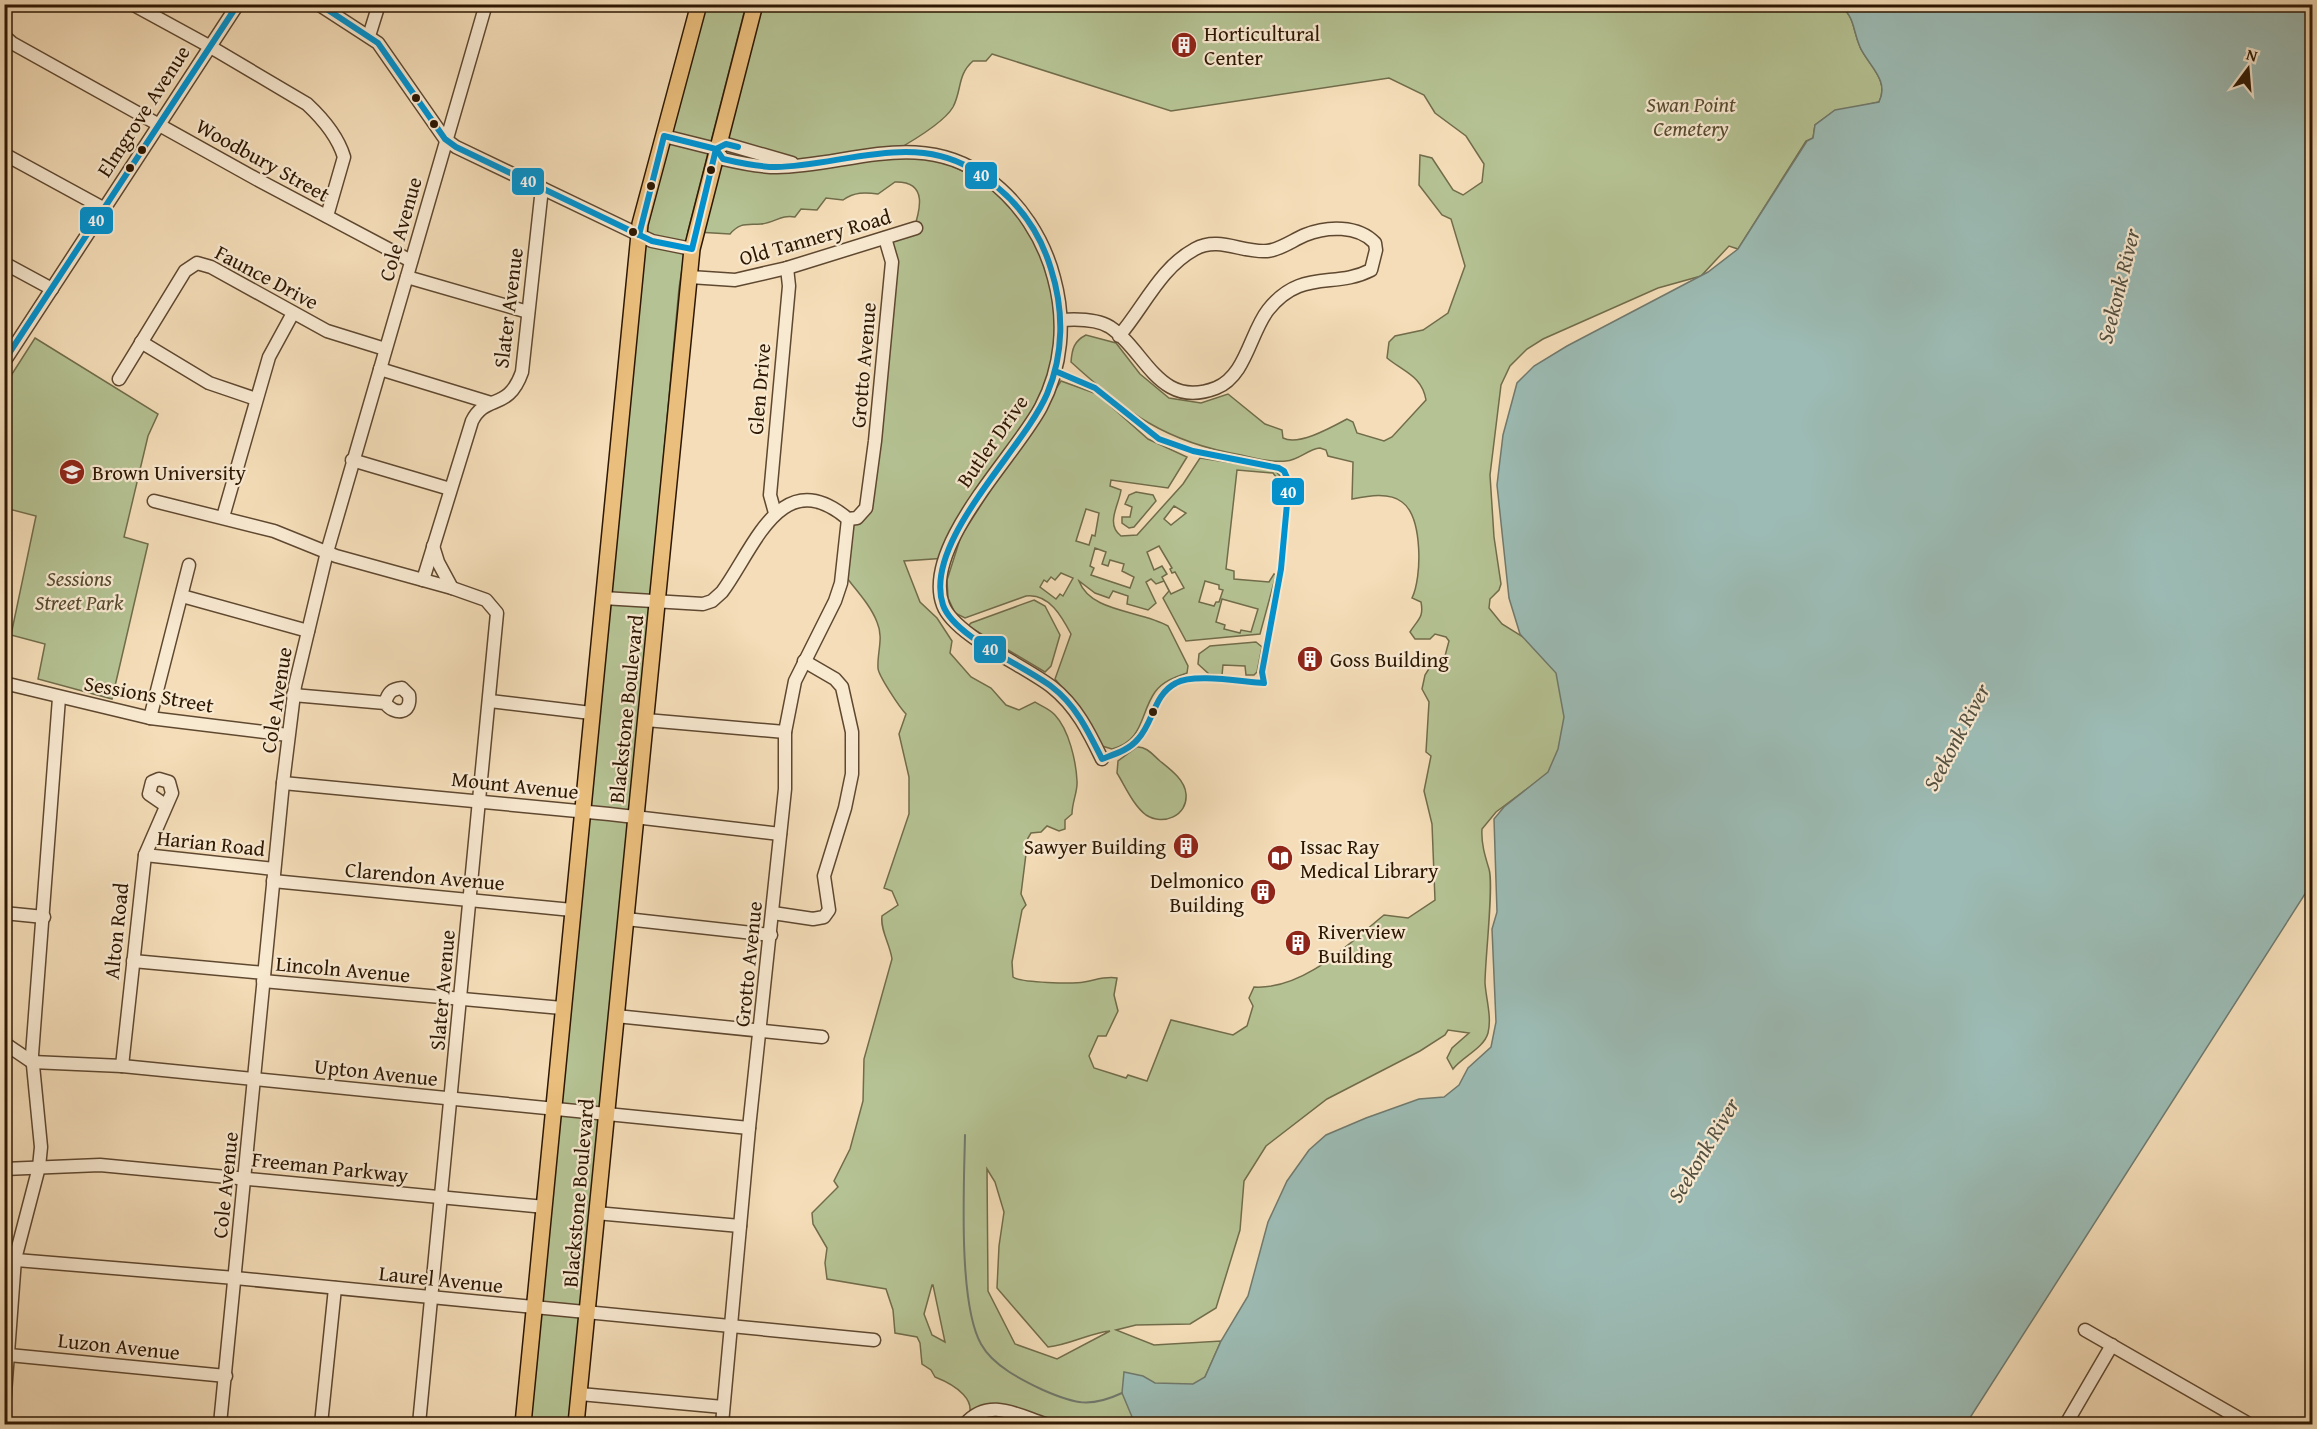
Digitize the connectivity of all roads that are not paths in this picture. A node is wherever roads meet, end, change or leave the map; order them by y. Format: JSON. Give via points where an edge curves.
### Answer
{"nodes":[{"id":1,"x":132,"y":4,"type":"edge"},
{"id":2,"x":238,"y":4,"type":"edge"},
{"id":3,"x":318,"y":4,"type":"edge"},
{"id":4,"x":379,"y":4,"type":"edge"},
{"id":5,"x":486,"y":4,"type":"edge"},
{"id":6,"x":699,"y":4,"type":"edge"},
{"id":7,"x":755,"y":4,"type":"edge"},
{"id":8,"x":4,"y":36,"type":"edge"},
{"id":9,"x":369,"y":36,"type":"junction"},
{"id":10,"x":209,"y":46,"type":"junction"},
{"id":11,"x":158,"y":124,"type":"junction"},
{"id":12,"x":664,"y":136,"type":"junction"},
{"id":13,"x":445,"y":139,"type":"junction"},
{"id":14,"x":716,"y":149,"type":"junction"},
{"id":15,"x":4,"y":153,"type":"edge"},
{"id":16,"x":542,"y":188,"type":"junction"},
{"id":17,"x":103,"y":207,"type":"junction"},
{"id":18,"x":327,"y":216,"type":"junction"},
{"id":19,"x":915,"y":228,"type":"dead end"},
{"id":20,"x":639,"y":235,"type":"junction"},
{"id":21,"x":885,"y":238,"type":"junction"},
{"id":22,"x":692,"y":249,"type":"junction"},
{"id":23,"x":411,"y":261,"type":"junction"},
{"id":24,"x":4,"y":263,"type":"edge"},
{"id":25,"x":787,"y":268,"type":"junction"},
{"id":26,"x":407,"y":277,"type":"junction"},
{"id":27,"x":690,"y":277,"type":"junction"},
{"id":28,"x":52,"y":289,"type":"junction"},
{"id":29,"x":528,"y":312,"type":"junction"},
{"id":30,"x":293,"y":313,"type":"junction"},
{"id":31,"x":1061,"y":320,"type":"junction"},
{"id":32,"x":1119,"y":336,"type":"junction"},
{"id":33,"x":141,"y":342,"type":"junction"},
{"id":34,"x":385,"y":349,"type":"junction"},
{"id":35,"x":4,"y":362,"type":"edge"},
{"id":36,"x":380,"y":369,"type":"junction"},
{"id":37,"x":119,"y":379,"type":"dead end"},
{"id":38,"x":256,"y":399,"type":"junction"},
{"id":39,"x":490,"y":403,"type":"junction"},
{"id":40,"x":352,"y":460,"type":"junction"},
{"id":41,"x":450,"y":489,"type":"junction"},
{"id":42,"x":154,"y":501,"type":"dead end"},
{"id":43,"x":775,"y":513,"type":"junction"},
{"id":44,"x":223,"y":517,"type":"junction"},
{"id":45,"x":848,"y":519,"type":"junction"},
{"id":46,"x":433,"y":546,"type":"junction"},
{"id":47,"x":327,"y":552,"type":"junction"},
{"id":48,"x":189,"y":565,"type":"dead end"},
{"id":49,"x":423,"y":580,"type":"junction"},
{"id":50,"x":452,"y":588,"type":"junction"},
{"id":51,"x":182,"y":596,"type":"junction"},
{"id":52,"x":603,"y":598,"type":"junction"},
{"id":53,"x":657,"y":603,"type":"junction"},
{"id":54,"x":308,"y":631,"type":"junction"},
{"id":55,"x":804,"y":661,"type":"junction"},
{"id":56,"x":4,"y":683,"type":"edge"},
{"id":57,"x":293,"y":695,"type":"junction"},
{"id":58,"x":59,"y":698,"type":"junction"},
{"id":59,"x":490,"y":701,"type":"junction"},
{"id":60,"x":385,"y":703,"type":"dead end"},
{"id":61,"x":591,"y":713,"type":"junction"},
{"id":62,"x":150,"y":718,"type":"junction"},
{"id":63,"x":646,"y":720,"type":"junction"},
{"id":64,"x":785,"y":732,"type":"junction"},
{"id":65,"x":288,"y":735,"type":"junction"},
{"id":66,"x":1102,"y":759,"type":"dead end"},
{"id":67,"x":283,"y":783,"type":"junction"},
{"id":68,"x":481,"y":801,"type":"junction"},
{"id":69,"x":165,"y":805,"type":"dead end"},
{"id":70,"x":582,"y":812,"type":"junction"},
{"id":71,"x":636,"y":817,"type":"junction"},
{"id":72,"x":780,"y":834,"type":"junction"},
{"id":73,"x":145,"y":855,"type":"junction"},
{"id":74,"x":274,"y":875,"type":"junction"},
{"id":75,"x":470,"y":900,"type":"junction"},
{"id":76,"x":572,"y":910,"type":"junction"},
{"id":77,"x":4,"y":913,"type":"edge"},
{"id":78,"x":773,"y":913,"type":"junction"},
{"id":79,"x":44,"y":917,"type":"junction"},
{"id":80,"x":626,"y":919,"type":"junction"},
{"id":81,"x":771,"y":935,"type":"junction"},
{"id":82,"x":133,"y":961,"type":"junction"},
{"id":83,"x":263,"y":977,"type":"junction"},
{"id":84,"x":460,"y":1000,"type":"junction"},
{"id":85,"x":562,"y":1008,"type":"junction"},
{"id":86,"x":616,"y":1016,"type":"junction"},
{"id":87,"x":760,"y":1030,"type":"junction"},
{"id":88,"x":822,"y":1037,"type":"dead end"},
{"id":89,"x":4,"y":1043,"type":"edge"},
{"id":90,"x":32,"y":1062,"type":"junction"},
{"id":91,"x":122,"y":1066,"type":"junction"},
{"id":92,"x":254,"y":1079,"type":"junction"},
{"id":93,"x":452,"y":1099,"type":"junction"},
{"id":94,"x":555,"y":1109,"type":"junction"},
{"id":95,"x":607,"y":1114,"type":"junction"},
{"id":96,"x":749,"y":1128,"type":"junction"},
{"id":97,"x":39,"y":1167,"type":"junction"},
{"id":98,"x":4,"y":1169,"type":"edge"},
{"id":99,"x":245,"y":1179,"type":"junction"},
{"id":100,"x":442,"y":1197,"type":"junction"},
{"id":101,"x":545,"y":1207,"type":"junction"},
{"id":102,"x":596,"y":1213,"type":"junction"},
{"id":103,"x":740,"y":1226,"type":"junction"},
{"id":104,"x":10,"y":1259,"type":"edge"},
{"id":105,"x":235,"y":1278,"type":"junction"},
{"id":106,"x":335,"y":1288,"type":"junction"},
{"id":107,"x":431,"y":1297,"type":"junction"},
{"id":108,"x":536,"y":1307,"type":"junction"},
{"id":109,"x":588,"y":1313,"type":"junction"},
{"id":110,"x":732,"y":1327,"type":"junction"},
{"id":111,"x":2085,"y":1330,"type":"dead end"},
{"id":112,"x":874,"y":1340,"type":"dead end"},
{"id":113,"x":2112,"y":1345,"type":"junction"},
{"id":114,"x":9,"y":1355,"type":"junction"},
{"id":115,"x":6,"y":1376,"type":"edge"},
{"id":116,"x":226,"y":1376,"type":"junction"},
{"id":117,"x":580,"y":1394,"type":"junction"},
{"id":118,"x":4,"y":1407,"type":"edge"},
{"id":119,"x":723,"y":1407,"type":"junction"},
{"id":120,"x":220,"y":1425,"type":"edge"},
{"id":121,"x":321,"y":1425,"type":"edge"},
{"id":122,"x":419,"y":1425,"type":"edge"},
{"id":123,"x":523,"y":1425,"type":"edge"},
{"id":124,"x":576,"y":1425,"type":"edge"},
{"id":125,"x":722,"y":1425,"type":"edge"},
{"id":126,"x":965,"y":1425,"type":"edge"},
{"id":127,"x":1045,"y":1425,"type":"edge"},
{"id":128,"x":2066,"y":1425,"type":"edge"},
{"id":129,"x":2249,"y":1425,"type":"edge"}],
"edges":[{"from":1,"to":10,"type":"street"},
{"from":2,"to":10,"type":"street","name":"Elmgrove Avenue"},
{"from":3,"to":9,"type":"street"},
{"from":4,"to":9,"type":"street"},
{"from":5,"to":13,"type":"street","name":"Cole Avenue"},
{"from":6,"to":12,"type":"main road","name":"Blackstone Boulevard"},
{"from":7,"to":14,"type":"main road","name":"Blackstone Boulevard"},
{"from":8,"to":11,"type":"street","name":"Woodbury Street"},
{"from":9,"to":13,"type":"street"},
{"from":10,"to":11,"type":"street","name":"Elmgrove Avenue"},
{"from":10,"to":18,"type":"street","via":[[306,104],[322,120],[344,157]]},
{"from":11,"to":17,"type":"street","name":"Elmgrove Avenue"},
{"from":11,"to":18,"type":"street","name":"Woodbury Street"},
{"from":12,"to":14,"type":"street","name":"Butler Drive"},
{"from":12,"to":20,"type":"main road","name":"Blackstone Boulevard"},
{"from":13,"to":16,"type":"street"},
{"from":13,"to":23,"type":"street","name":"Cole Avenue"},
{"from":14,"to":22,"type":"main road","name":"Blackstone Boulevard"},
{"from":14,"to":31,"type":"street","name":"Butler Drive","via":[[726,144],[800,165],[902,151],[936,156],[973,169],[1011,200],[1039,238],[1052,268]]},
{"from":15,"to":17,"type":"street"},
{"from":16,"to":20,"type":"street"},
{"from":16,"to":29,"type":"street","name":"Slater Avenue"},
{"from":17,"to":28,"type":"street","name":"Elmgrove Avenue"},
{"from":18,"to":23,"type":"street","name":"Woodbury Street"},
{"from":19,"to":21,"type":"street","name":"Old Tannery Road"},
{"from":20,"to":22,"type":"street"},
{"from":20,"to":52,"type":"main road","name":"Blackstone Boulevard"},
{"from":21,"to":25,"type":"street","name":"Old Tannery Road"},
{"from":21,"to":45,"type":"street","name":"Grotto Avenue","via":[[892,262],[868,497],[863,513]]},
{"from":22,"to":27,"type":"main road","name":"Blackstone Boulevard"},
{"from":23,"to":26,"type":"street","name":"Cole Avenue"},
{"from":24,"to":28,"type":"street"},
{"from":25,"to":27,"type":"street","name":"Old Tannery Road","via":[[735,280]]},
{"from":25,"to":43,"type":"street","name":"Glen Drive","via":[[789,286],[770,495]]},
{"from":26,"to":29,"type":"street"},
{"from":26,"to":34,"type":"street","name":"Cole Avenue"},
{"from":27,"to":53,"type":"main road","name":"Blackstone Boulevard"},
{"from":28,"to":35,"type":"street","name":"Elmgrove Avenue"},
{"from":29,"to":39,"type":"street","name":"Slater Avenue","via":[[519,381],[507,398]]},
{"from":30,"to":33,"type":"street","name":"Faunce Drive","via":[[197,263],[187,269]]},
{"from":30,"to":34,"type":"street","name":"Faunce Drive","via":[[327,331]]},
{"from":30,"to":38,"type":"street","via":[[272,348]]},
{"from":31,"to":32,"type":"street","via":[[1105,325]]},
{"from":31,"to":66,"type":"street","name":"Butler Drive","via":[[1057,362],[1046,396],[965,516],[943,570],[941,595],[948,614],[958,625],[978,641],[1032,671],[1076,710]]},
{"from":32,"to":32,"type":"street","via":[[1167,272],[1202,246],[1227,244],[1270,251],[1306,234],[1342,229],[1358,232],[1375,243],[1371,270],[1313,281],[1280,297],[1267,312],[1229,381],[1216,388],[1195,393],[1169,387]]},
{"from":33,"to":37,"type":"street","name":"Faunce Drive"},
{"from":33,"to":38,"type":"street","via":[[209,383]]},
{"from":34,"to":36,"type":"street","name":"Cole Avenue"},
{"from":36,"to":39,"type":"street"},
{"from":36,"to":40,"type":"street","name":"Cole Avenue"},
{"from":38,"to":44,"type":"street"},
{"from":39,"to":41,"type":"street","name":"Slater Avenue","via":[[477,413],[469,427]]},
{"from":40,"to":41,"type":"street"},
{"from":40,"to":47,"type":"street","name":"Cole Avenue"},
{"from":41,"to":46,"type":"street","name":"Slater Avenue"},
{"from":42,"to":44,"type":"street"},
{"from":43,"to":45,"type":"street","via":[[786,505],[817,501],[837,509]]},
{"from":43,"to":53,"type":"street","via":[[730,582],[712,601],[691,605]]},
{"from":44,"to":47,"type":"street","via":[[285,534]]},
{"from":45,"to":55,"type":"street","name":"Grotto Avenue","via":[[841,583]]},
{"from":46,"to":49,"type":"street","name":"Slater Avenue"},
{"from":46,"to":50,"type":"street"},
{"from":47,"to":49,"type":"street"},
{"from":47,"to":54,"type":"street","name":"Cole Avenue"},
{"from":48,"to":51,"type":"street"},
{"from":49,"to":50,"type":"street","name":"Slater Avenue"},
{"from":50,"to":59,"type":"street","name":"Slater Avenue","via":[[486,600],[497,613]]},
{"from":51,"to":54,"type":"street"},
{"from":51,"to":62,"type":"street"},
{"from":52,"to":53,"type":"street"},
{"from":52,"to":61,"type":"main road","name":"Blackstone Boulevard"},
{"from":53,"to":63,"type":"main road","name":"Blackstone Boulevard"},
{"from":54,"to":57,"type":"street","name":"Cole Avenue"},
{"from":55,"to":64,"type":"street","name":"Grotto Avenue","via":[[795,681]]},
{"from":55,"to":78,"type":"street","via":[[842,687],[852,732],[852,774],[825,865],[829,910],[813,919]]},
{"from":56,"to":58,"type":"street","name":"Sessions Street"},
{"from":57,"to":60,"type":"street"},
{"from":57,"to":65,"type":"street","name":"Cole Avenue"},
{"from":58,"to":62,"type":"street","name":"Sessions Street"},
{"from":58,"to":79,"type":"street"},
{"from":59,"to":61,"type":"street"},
{"from":59,"to":68,"type":"street","name":"Slater Avenue"},
{"from":61,"to":70,"type":"main road","name":"Blackstone Boulevard"},
{"from":62,"to":65,"type":"street","name":"Sessions Street"},
{"from":63,"to":64,"type":"street"},
{"from":63,"to":71,"type":"main road","name":"Blackstone Boulevard"},
{"from":64,"to":72,"type":"street","name":"Grotto Avenue"},
{"from":65,"to":67,"type":"street","name":"Cole Avenue"},
{"from":67,"to":68,"type":"street","name":"Mount Avenue"},
{"from":67,"to":74,"type":"street","name":"Cole Avenue"},
{"from":68,"to":70,"type":"street","name":"Mount Avenue"},
{"from":68,"to":75,"type":"street","name":"Slater Avenue"},
{"from":69,"to":73,"type":"street","name":"Alton Road"},
{"from":70,"to":71,"type":"street","name":"Mount Avenue"},
{"from":70,"to":76,"type":"main road","name":"Blackstone Boulevard"},
{"from":71,"to":72,"type":"street","name":"Mount Avenue"},
{"from":71,"to":80,"type":"main road","name":"Blackstone Boulevard"},
{"from":72,"to":78,"type":"street","name":"Grotto Avenue"},
{"from":73,"to":74,"type":"street","name":"Harian Road"},
{"from":73,"to":82,"type":"street","name":"Alton Road"},
{"from":74,"to":75,"type":"street","name":"Clarendon Avenue"},
{"from":74,"to":83,"type":"street","name":"Cole Avenue"},
{"from":75,"to":76,"type":"street","name":"Clarendon Avenue"},
{"from":75,"to":84,"type":"street","name":"Slater Avenue"},
{"from":76,"to":85,"type":"main road","name":"Blackstone Boulevard"},
{"from":77,"to":79,"type":"street"},
{"from":78,"to":81,"type":"street","name":"Grotto Avenue"},
{"from":79,"to":90,"type":"street"},
{"from":80,"to":81,"type":"street"},
{"from":80,"to":86,"type":"main road","name":"Blackstone Boulevard"},
{"from":81,"to":87,"type":"street","name":"Grotto Avenue"},
{"from":82,"to":83,"type":"street","name":"Lincoln Avenue"},
{"from":82,"to":91,"type":"street","name":"Alton Road"},
{"from":83,"to":84,"type":"street","name":"Lincoln Avenue"},
{"from":83,"to":92,"type":"street","name":"Cole Avenue"},
{"from":84,"to":85,"type":"street","name":"Lincoln Avenue"},
{"from":84,"to":93,"type":"street","name":"Slater Avenue"},
{"from":85,"to":94,"type":"main road","name":"Blackstone Boulevard"},
{"from":86,"to":87,"type":"street"},
{"from":86,"to":95,"type":"main road","name":"Blackstone Boulevard"},
{"from":87,"to":88,"type":"street"},
{"from":87,"to":96,"type":"street","name":"Grotto Avenue"},
{"from":89,"to":90,"type":"street"},
{"from":90,"to":91,"type":"street","name":"Upton Avenue"},
{"from":90,"to":97,"type":"street","via":[[41,1147]]},
{"from":91,"to":92,"type":"street","name":"Upton Avenue"},
{"from":92,"to":93,"type":"street","name":"Upton Avenue"},
{"from":92,"to":99,"type":"street","name":"Cole Avenue"},
{"from":93,"to":94,"type":"street","name":"Upton Avenue"},
{"from":93,"to":100,"type":"street","name":"Slater Avenue"},
{"from":94,"to":95,"type":"street","name":"Upton Avenue"},
{"from":94,"to":101,"type":"main road","name":"Blackstone Boulevard"},
{"from":95,"to":96,"type":"street","name":"Upton Avenue"},
{"from":95,"to":102,"type":"main road","name":"Blackstone Boulevard"},
{"from":96,"to":103,"type":"street","name":"Grotto Avenue"},
{"from":97,"to":98,"type":"street","name":"Freeman Parkway"},
{"from":97,"to":99,"type":"street","name":"Freeman Parkway","via":[[100,1166]]},
{"from":97,"to":104,"type":"street"},
{"from":99,"to":100,"type":"street","name":"Freeman Parkway"},
{"from":99,"to":105,"type":"street","name":"Cole Avenue"},
{"from":100,"to":101,"type":"street","name":"Freeman Parkway"},
{"from":100,"to":107,"type":"street","name":"Slater Avenue"},
{"from":101,"to":108,"type":"main road","name":"Blackstone Boulevard"},
{"from":102,"to":103,"type":"street"},
{"from":102,"to":109,"type":"main road","name":"Blackstone Boulevard"},
{"from":103,"to":110,"type":"street","name":"Grotto Avenue"},
{"from":104,"to":105,"type":"street","name":"Laurel Avenue"},
{"from":104,"to":114,"type":"street"},
{"from":105,"to":106,"type":"street","name":"Laurel Avenue"},
{"from":105,"to":116,"type":"street","name":"Cole Avenue"},
{"from":106,"to":107,"type":"street","name":"Laurel Avenue"},
{"from":106,"to":121,"type":"street"},
{"from":107,"to":108,"type":"street","name":"Laurel Avenue"},
{"from":107,"to":122,"type":"street","name":"Slater Avenue"},
{"from":108,"to":109,"type":"street","name":"Laurel Avenue"},
{"from":108,"to":123,"type":"main road","name":"Blackstone Boulevard"},
{"from":109,"to":110,"type":"street","name":"Laurel Avenue"},
{"from":109,"to":117,"type":"main road","name":"Blackstone Boulevard"},
{"from":110,"to":112,"type":"street","name":"Laurel Avenue"},
{"from":110,"to":119,"type":"street","name":"Grotto Avenue"},
{"from":111,"to":113,"type":"street"},
{"from":113,"to":128,"type":"street"},
{"from":113,"to":129,"type":"street"},
{"from":114,"to":115,"type":"street"},
{"from":114,"to":116,"type":"street","name":"Luzon Avenue"},
{"from":115,"to":118,"type":"street"},
{"from":116,"to":120,"type":"street","name":"Cole Avenue"},
{"from":117,"to":119,"type":"street"},
{"from":117,"to":124,"type":"main road","name":"Blackstone Boulevard"},
{"from":119,"to":125,"type":"street","name":"Grotto Avenue"},
{"from":126,"to":127,"type":"street","via":[[990,1409],[1009,1410]]}]}
